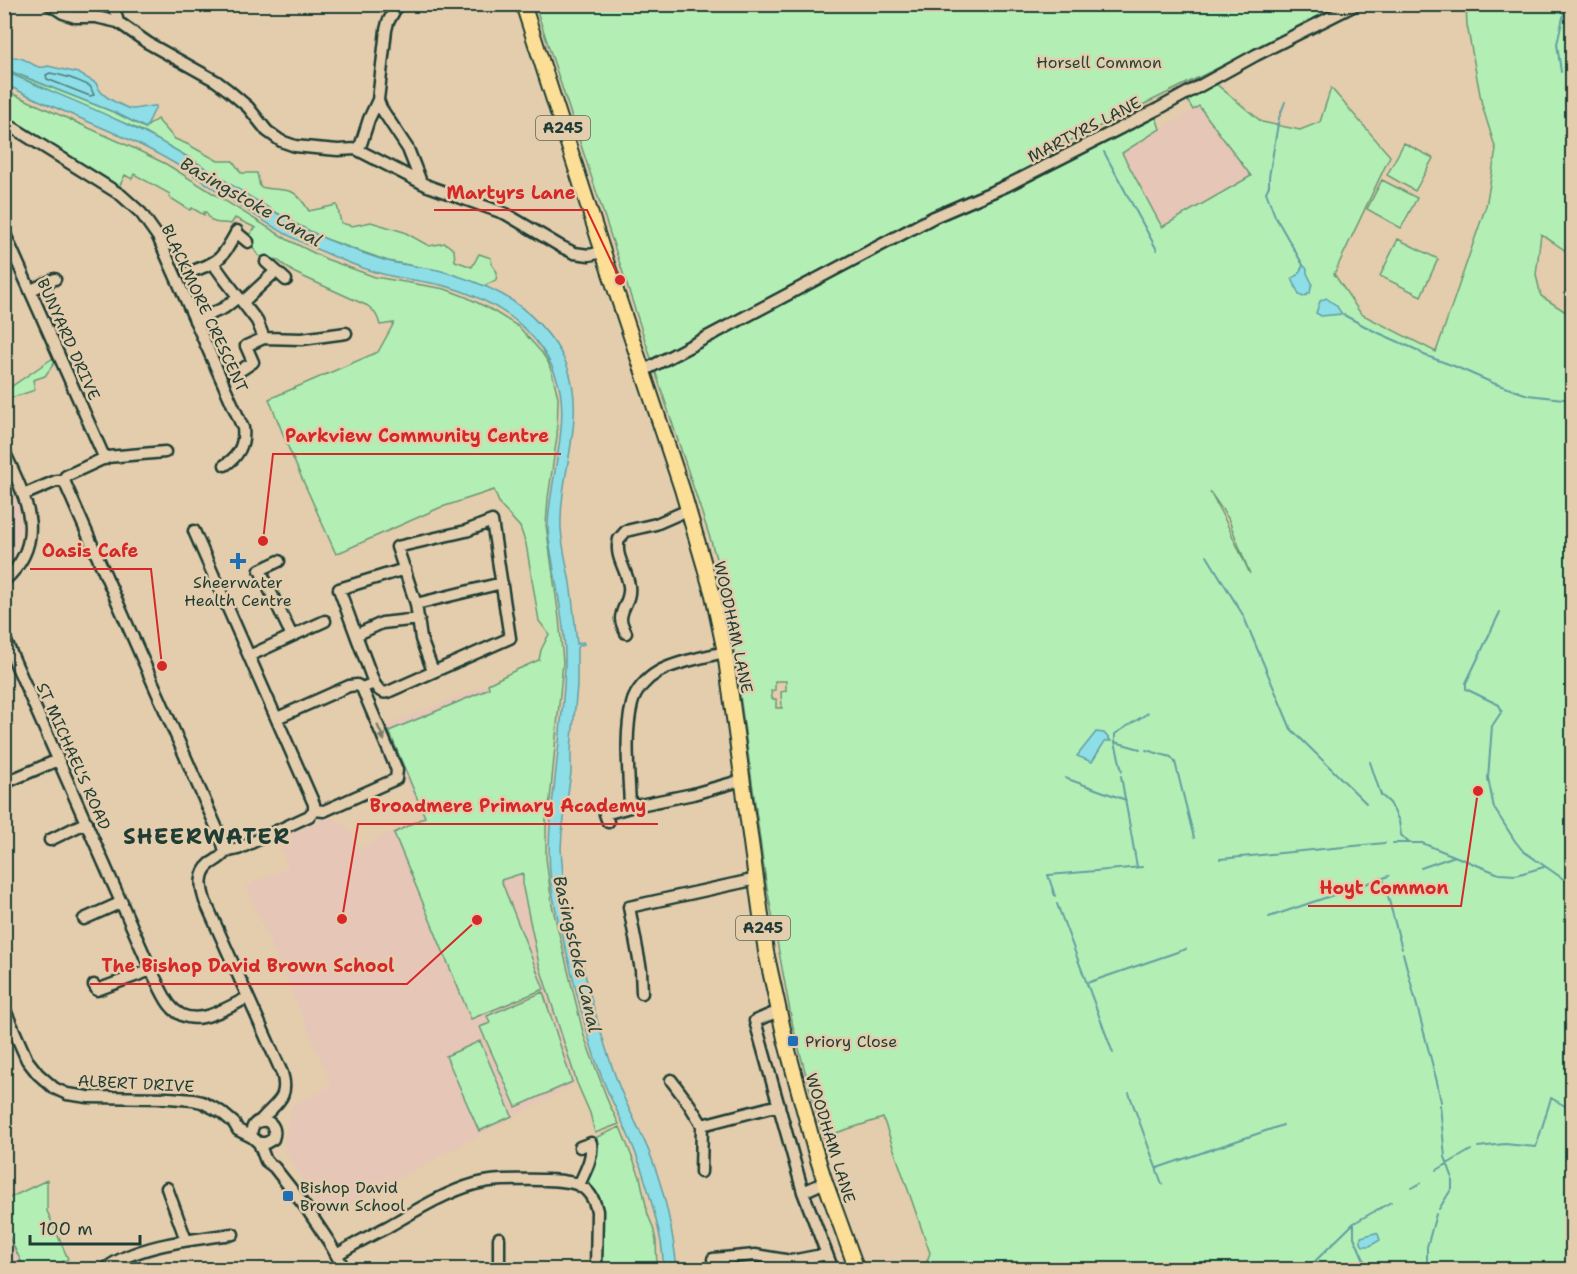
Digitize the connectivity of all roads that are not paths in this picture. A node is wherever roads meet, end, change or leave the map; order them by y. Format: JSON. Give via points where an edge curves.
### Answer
{"nodes":[{"id":1,"x":49,"y":4,"type":"edge"},
{"id":2,"x":107,"y":4,"type":"edge"},
{"id":3,"x":113,"y":4,"type":"edge"},
{"id":4,"x":398,"y":4,"type":"edge"},
{"id":5,"x":523,"y":4,"type":"edge"},
{"id":6,"x":1357,"y":4,"type":"edge"},
{"id":7,"x":96,"y":17,"type":"junction"},
{"id":8,"x":118,"y":22,"type":"junction"},
{"id":9,"x":378,"y":100,"type":"junction"},
{"id":10,"x":4,"y":122,"type":"edge"},
{"id":11,"x":356,"y":149,"type":"junction"},
{"id":12,"x":421,"y":182,"type":"junction"},
{"id":13,"x":4,"y":232,"type":"edge"},
{"id":14,"x":248,"y":242,"type":"dead end"},
{"id":15,"x":603,"y":252,"type":"junction"},
{"id":16,"x":266,"y":262,"type":"dead end"},
{"id":17,"x":213,"y":263,"type":"junction"},
{"id":18,"x":276,"y":272,"type":"junction"},
{"id":19,"x":187,"y":273,"type":"dead end"},
{"id":20,"x":55,"y":279,"type":"dead end"},
{"id":21,"x":286,"y":280,"type":"dead end"},
{"id":22,"x":31,"y":290,"type":"junction"},
{"id":23,"x":241,"y":299,"type":"junction"},
{"id":24,"x":195,"y":321,"type":"junction"},
{"id":25,"x":346,"y":335,"type":"dead end"},
{"id":26,"x":264,"y":338,"type":"junction"},
{"id":27,"x":235,"y":374,"type":"dead end"},
{"id":28,"x":645,"y":376,"type":"junction"},
{"id":29,"x":165,"y":452,"type":"dead end"},
{"id":30,"x":5,"y":454,"type":"edge"},
{"id":31,"x":106,"y":458,"type":"junction"},
{"id":32,"x":225,"y":465,"type":"dead end"},
{"id":33,"x":62,"y":481,"type":"junction"},
{"id":34,"x":23,"y":495,"type":"junction"},
{"id":35,"x":688,"y":510,"type":"junction"},
{"id":36,"x":194,"y":531,"type":"dead end"},
{"id":37,"x":279,"y":561,"type":"dead end"},
{"id":38,"x":405,"y":568,"type":"junction"},
{"id":39,"x":4,"y":581,"type":"edge"},
{"id":40,"x":502,"y":583,"type":"junction"},
{"id":41,"x":416,"y":604,"type":"junction"},
{"id":42,"x":418,"y":620,"type":"junction"},
{"id":43,"x":326,"y":621,"type":"dead end"},
{"id":44,"x":626,"y":633,"type":"dead end"},
{"id":45,"x":356,"y":635,"type":"junction"},
{"id":46,"x":292,"y":636,"type":"junction"},
{"id":47,"x":4,"y":637,"type":"edge"},
{"id":48,"x":725,"y":652,"type":"junction"},
{"id":49,"x":249,"y":656,"type":"junction"},
{"id":50,"x":433,"y":671,"type":"junction"},
{"id":51,"x":374,"y":683,"type":"junction"},
{"id":52,"x":362,"y":688,"type":"junction"},
{"id":53,"x":277,"y":718,"type":"junction"},
{"id":54,"x":58,"y":760,"type":"junction"},
{"id":55,"x":743,"y":780,"type":"junction"},
{"id":56,"x":4,"y":783,"type":"edge"},
{"id":57,"x":630,"y":807,"type":"junction"},
{"id":58,"x":314,"y":810,"type":"junction"},
{"id":59,"x":87,"y":822,"type":"junction"},
{"id":60,"x":608,"y":822,"type":"dead end"},
{"id":61,"x":50,"y":840,"type":"dead end"},
{"id":62,"x":225,"y":852,"type":"junction"},
{"id":63,"x":757,"y":879,"type":"junction"},
{"id":64,"x":122,"y":902,"type":"junction"},
{"id":65,"x":84,"y":919,"type":"dead end"},
{"id":66,"x":152,"y":970,"type":"junction"},
{"id":67,"x":94,"y":985,"type":"dead end"},
{"id":68,"x":642,"y":993,"type":"dead end"},
{"id":69,"x":248,"y":998,"type":"junction"},
{"id":70,"x":4,"y":1008,"type":"edge"},
{"id":71,"x":779,"y":1011,"type":"junction"},
{"id":72,"x":671,"y":1080,"type":"dead end"},
{"id":73,"x":778,"y":1105,"type":"junction"},
{"id":74,"x":702,"y":1125,"type":"junction"},
{"id":75,"x":260,"y":1132,"type":"junction"},
{"id":76,"x":580,"y":1147,"type":"dead end"},
{"id":77,"x":701,"y":1172,"type":"dead end"},
{"id":78,"x":825,"y":1182,"type":"junction"},
{"id":79,"x":579,"y":1185,"type":"junction"},
{"id":80,"x":166,"y":1188,"type":"dead end"},
{"id":81,"x":803,"y":1192,"type":"junction"},
{"id":82,"x":233,"y":1234,"type":"dead end"},
{"id":83,"x":499,"y":1238,"type":"dead end"},
{"id":84,"x":186,"y":1240,"type":"junction"},
{"id":85,"x":827,"y":1254,"type":"junction"},
{"id":86,"x":338,"y":1255,"type":"junction"},
{"id":87,"x":713,"y":1259,"type":"dead end"},
{"id":88,"x":104,"y":1269,"type":"edge"},
{"id":89,"x":345,"y":1269,"type":"edge"},
{"id":90,"x":499,"y":1269,"type":"edge"},
{"id":91,"x":596,"y":1269,"type":"edge"},
{"id":92,"x":833,"y":1269,"type":"edge"},
{"id":93,"x":857,"y":1269,"type":"edge"}],
"edges":[{"from":1,"to":7,"type":"street","via":[[75,17]]},
{"from":2,"to":7,"type":"street"},
{"from":3,"to":8,"type":"street"},
{"from":4,"to":9,"type":"street","via":[[386,30]]},
{"from":5,"to":15,"type":"main road","name":"WOODHAM LANE","number":"A245"},
{"from":6,"to":28,"type":"street","name":"MARTYRS LANE","via":[[1006,186],[934,217],[662,360]]},
{"from":7,"to":8,"type":"street"},
{"from":8,"to":11,"type":"street","via":[[216,81],[279,140],[295,146]]},
{"from":9,"to":11,"type":"street"},
{"from":9,"to":12,"type":"street","via":[[408,149]]},
{"from":10,"to":24,"type":"street","name":"BLACKMORE CRESCENT","via":[[111,188],[139,211],[158,237]]},
{"from":11,"to":12,"type":"street"},
{"from":12,"to":15,"type":"street","via":[[506,213],[574,253]]},
{"from":13,"to":22,"type":"street","name":"BUNYARD DRIVE"},
{"from":14,"to":17,"type":"street","via":[[237,231],[224,254]]},
{"from":15,"to":28,"type":"main road","name":"WOODHAM LANE","number":"A245"},
{"from":16,"to":18,"type":"street"},
{"from":17,"to":19,"type":"street"},
{"from":17,"to":23,"type":"street"},
{"from":18,"to":21,"type":"street"},
{"from":18,"to":23,"type":"street"},
{"from":20,"to":22,"type":"street"},
{"from":22,"to":31,"type":"street","name":"BUNYARD DRIVE"},
{"from":23,"to":24,"type":"street"},
{"from":23,"to":26,"type":"street"},
{"from":24,"to":32,"type":"street","name":"BLACKMORE CRESCENT","via":[[243,430],[239,452]]},
{"from":25,"to":26,"type":"street","via":[[325,330],[302,339]]},
{"from":26,"to":27,"type":"street","via":[[246,346],[253,362]]},
{"from":28,"to":35,"type":"main road","name":"WOODHAM LANE","number":"A245"},
{"from":29,"to":31,"type":"street"},
{"from":30,"to":34,"type":"street"},
{"from":31,"to":33,"type":"street"},
{"from":33,"to":34,"type":"street"},
{"from":33,"to":62,"type":"street"},
{"from":34,"to":39,"type":"street","via":[[30,518],[28,543],[23,559]]},
{"from":35,"to":44,"type":"street","via":[[626,531],[619,539],[618,553],[630,590],[621,621]]},
{"from":35,"to":48,"type":"main road","name":"WOODHAM LANE","number":"A245"},
{"from":36,"to":49,"type":"street"},
{"from":37,"to":46,"type":"street","via":[[260,570]]},
{"from":38,"to":40,"type":"street","via":[[397,547],[492,521]]},
{"from":38,"to":41,"type":"street"},
{"from":38,"to":45,"type":"street","via":[[339,590]]},
{"from":40,"to":41,"type":"street"},
{"from":40,"to":50,"type":"street","via":[[510,638]]},
{"from":41,"to":42,"type":"street"},
{"from":42,"to":45,"type":"street","via":[[382,623]]},
{"from":42,"to":50,"type":"street"},
{"from":43,"to":46,"type":"street"},
{"from":45,"to":51,"type":"street"},
{"from":46,"to":49,"type":"street"},
{"from":47,"to":54,"type":"street","name":"ST MICHAEL'S ROAD"},
{"from":48,"to":55,"type":"main road","name":"WOODHAM LANE","number":"A245"},
{"from":48,"to":57,"type":"street","via":[[666,668],[638,690],[632,704],[628,744]]},
{"from":49,"to":53,"type":"street"},
{"from":50,"to":51,"type":"street","via":[[384,693]]},
{"from":51,"to":52,"type":"street"},
{"from":52,"to":53,"type":"street","via":[[354,685]]},
{"from":52,"to":58,"type":"street","one_way":true,"via":[[398,770],[396,779],[324,811]]},
{"from":53,"to":58,"type":"street"},
{"from":54,"to":56,"type":"street"},
{"from":54,"to":59,"type":"street","name":"ST MICHAEL'S ROAD"},
{"from":55,"to":57,"type":"street"},
{"from":55,"to":63,"type":"main road","name":"WOODHAM LANE","number":"A245"},
{"from":57,"to":60,"type":"street","via":[[605,814]]},
{"from":58,"to":62,"type":"street","via":[[309,816]]},
{"from":59,"to":61,"type":"street"},
{"from":59,"to":64,"type":"street","name":"ST MICHAEL'S ROAD"},
{"from":62,"to":69,"type":"street","via":[[206,868],[201,888]]},
{"from":63,"to":68,"type":"street","via":[[629,907]]},
{"from":63,"to":71,"type":"main road","name":"WOODHAM LANE","number":"A245","via":[[766,952]]},
{"from":64,"to":65,"type":"street"},
{"from":64,"to":66,"type":"street","name":"ST MICHAEL'S ROAD"},
{"from":66,"to":67,"type":"street","via":[[97,990]]},
{"from":66,"to":69,"type":"street","name":"ST MICHAEL'S ROAD","via":[[169,1004],[187,1017],[204,1018]]},
{"from":69,"to":75,"type":"street","via":[[285,1083],[284,1092]]},
{"from":70,"to":75,"type":"street","name":"ALBERT DRIVE","via":[[27,1060],[54,1088],[88,1097],[193,1100],[210,1106],[234,1124]]},
{"from":71,"to":73,"type":"street","via":[[755,1021]]},
{"from":71,"to":78,"type":"main road","name":"WOODHAM LANE","number":"A245"},
{"from":72,"to":74,"type":"street"},
{"from":73,"to":74,"type":"street"},
{"from":73,"to":81,"type":"street"},
{"from":74,"to":77,"type":"street"},
{"from":75,"to":86,"type":"street","via":[[274,1167]]},
{"from":76,"to":79,"type":"street","via":[[591,1143],[592,1147]]},
{"from":78,"to":81,"type":"street"},
{"from":78,"to":93,"type":"main road","name":"WOODHAM LANE","number":"A245"},
{"from":79,"to":86,"type":"street","via":[[548,1180],[476,1184],[412,1213]]},
{"from":79,"to":91,"type":"street","via":[[592,1197],[597,1211]]},
{"from":80,"to":84,"type":"street"},
{"from":81,"to":85,"type":"street"},
{"from":82,"to":84,"type":"street"},
{"from":83,"to":90,"type":"street"},
{"from":84,"to":88,"type":"street","via":[[124,1258]]},
{"from":85,"to":87,"type":"street","via":[[792,1261],[755,1254]]},
{"from":85,"to":92,"type":"street"},
{"from":86,"to":89,"type":"street"}]}
